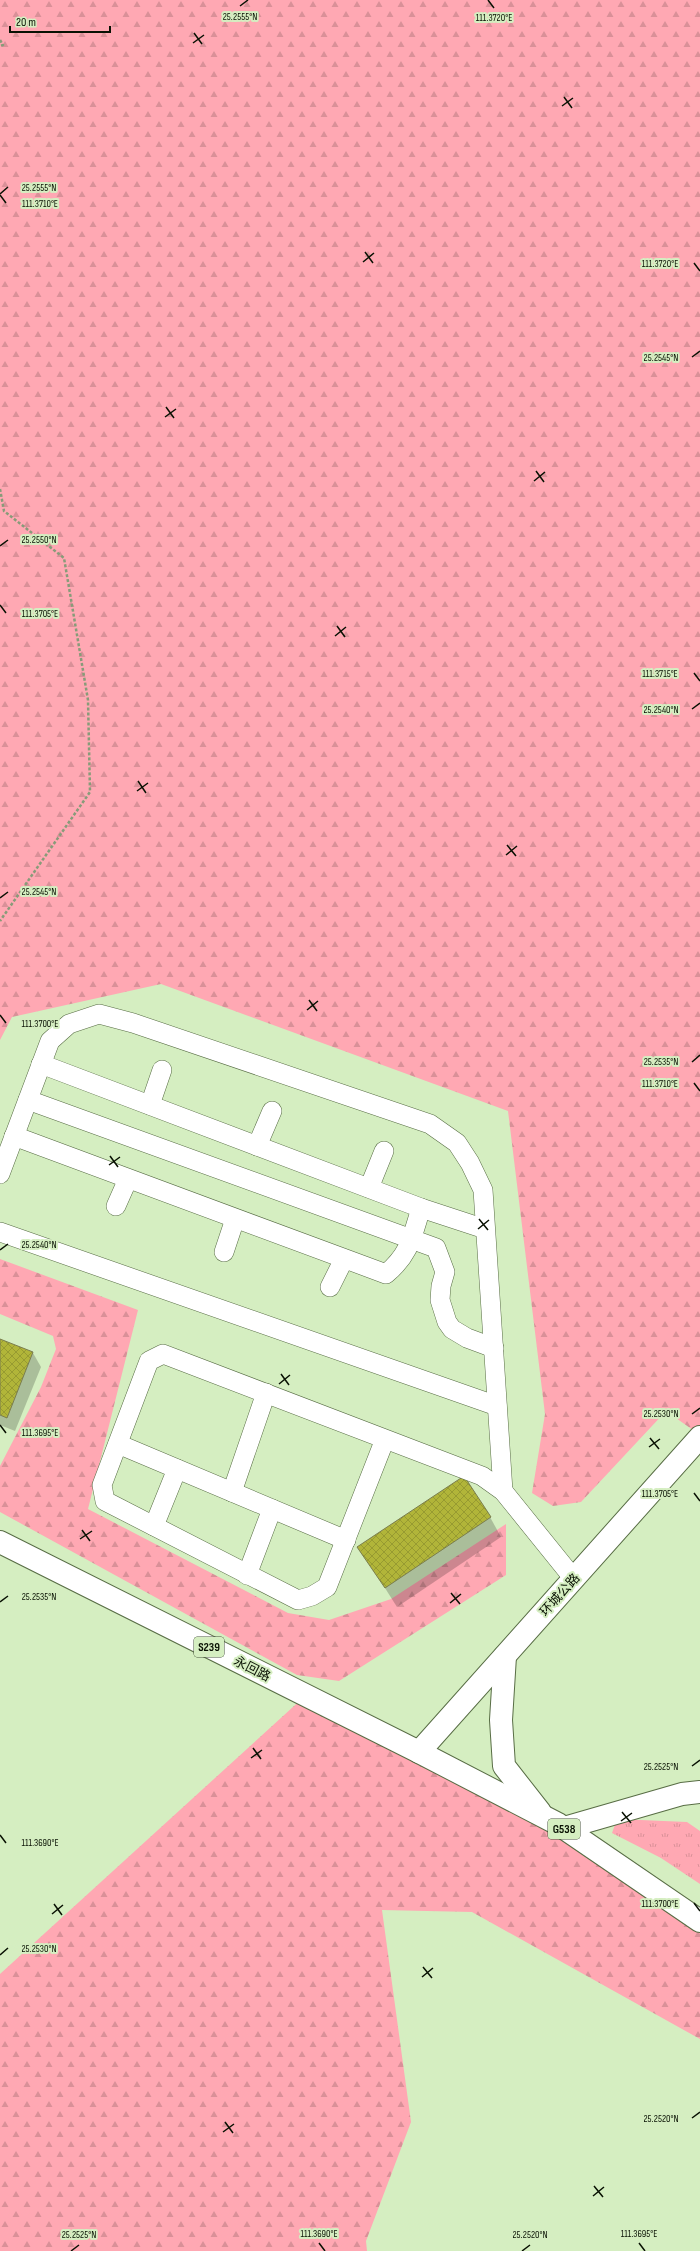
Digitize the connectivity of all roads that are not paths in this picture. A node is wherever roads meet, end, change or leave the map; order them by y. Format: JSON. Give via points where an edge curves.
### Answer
{"nodes":[{"id":1,"x":41,"y":1064,"type":"junction"},
{"id":2,"x":162,"y":1070,"type":"dead end"},
{"id":3,"x":28,"y":1100,"type":"junction"},
{"id":4,"x":150,"y":1105,"type":"junction"},
{"id":5,"x":272,"y":1111,"type":"dead end"},
{"id":6,"x":14,"y":1136,"type":"junction"},
{"id":7,"x":257,"y":1146,"type":"junction"},
{"id":8,"x":384,"y":1151,"type":"dead end"},
{"id":9,"x":0,"y":1174,"type":"edge"},
{"id":10,"x":128,"y":1179,"type":"junction"},
{"id":11,"x":369,"y":1188,"type":"junction"},
{"id":12,"x":116,"y":1206,"type":"dead end"},
{"id":13,"x":421,"y":1208,"type":"junction"},
{"id":14,"x":235,"y":1219,"type":"junction"},
{"id":15,"x":485,"y":1229,"type":"junction"},
{"id":16,"x":0,"y":1232,"type":"edge"},
{"id":17,"x":412,"y":1239,"type":"junction"},
{"id":18,"x":224,"y":1252,"type":"dead end"},
{"id":19,"x":344,"y":1259,"type":"junction"},
{"id":20,"x":330,"y":1287,"type":"dead end"},
{"id":21,"x":494,"y":1348,"type":"junction"},
{"id":22,"x":266,"y":1393,"type":"junction"},
{"id":23,"x":497,"y":1406,"type":"junction"},
{"id":24,"x":700,"y":1437,"type":"edge"},
{"id":25,"x":385,"y":1438,"type":"junction"},
{"id":26,"x":118,"y":1444,"type":"junction"},
{"id":27,"x":177,"y":1469,"type":"junction"},
{"id":28,"x":503,"y":1491,"type":"junction"},
{"id":29,"x":232,"y":1492,"type":"junction"},
{"id":30,"x":272,"y":1509,"type":"junction"},
{"id":31,"x":154,"y":1526,"type":"junction"},
{"id":32,"x":346,"y":1540,"type":"junction"},
{"id":33,"x":0,"y":1542,"type":"edge"},
{"id":34,"x":248,"y":1575,"type":"junction"},
{"id":35,"x":574,"y":1579,"type":"junction"},
{"id":36,"x":505,"y":1656,"type":"junction"},
{"id":37,"x":419,"y":1752,"type":"junction"},
{"id":38,"x":700,"y":1792,"type":"edge"},
{"id":39,"x":544,"y":1817,"type":"junction"},
{"id":40,"x":564,"y":1828,"type":"junction"},
{"id":41,"x":700,"y":1921,"type":"edge"}],
"edges":[{"from":1,"to":3,"type":"lane"},
{"from":1,"to":4,"type":"lane"},
{"from":1,"to":15,"type":"lane","via":[[50,1041],[69,1024],[99,1014],[133,1023],[430,1124],[457,1143],[470,1163],[483,1190]]},
{"from":2,"to":4,"type":"lane"},
{"from":3,"to":6,"type":"lane"},
{"from":3,"to":17,"type":"lane"},
{"from":4,"to":7,"type":"lane"},
{"from":5,"to":7,"type":"lane"},
{"from":6,"to":9,"type":"lane"},
{"from":6,"to":10,"type":"lane"},
{"from":7,"to":11,"type":"lane"},
{"from":8,"to":11,"type":"lane"},
{"from":10,"to":12,"type":"lane"},
{"from":10,"to":14,"type":"lane"},
{"from":11,"to":13,"type":"lane"},
{"from":13,"to":15,"type":"lane"},
{"from":13,"to":17,"type":"lane"},
{"from":14,"to":18,"type":"lane"},
{"from":14,"to":19,"type":"lane"},
{"from":15,"to":21,"type":"lane"},
{"from":16,"to":23,"type":"lane"},
{"from":17,"to":19,"type":"lane","via":[[400,1262],[386,1274]]},
{"from":17,"to":21,"type":"lane","via":[[436,1248],[445,1272],[440,1300],[452,1329],[467,1338]]},
{"from":19,"to":20,"type":"lane"},
{"from":21,"to":23,"type":"lane"},
{"from":22,"to":25,"type":"lane"},
{"from":22,"to":26,"type":"lane","via":[[162,1354],[149,1361]]},
{"from":22,"to":29,"type":"lane"},
{"from":23,"to":28,"type":"lane"},
{"from":24,"to":35,"type":"main road","name":"环城公路"},
{"from":25,"to":28,"type":"lane","via":[[482,1476]]},
{"from":25,"to":32,"type":"lane"},
{"from":26,"to":27,"type":"lane"},
{"from":26,"to":31,"type":"lane","via":[[102,1484],[105,1501]]},
{"from":27,"to":29,"type":"lane"},
{"from":27,"to":31,"type":"lane"},
{"from":28,"to":35,"type":"lane"},
{"from":29,"to":30,"type":"lane"},
{"from":30,"to":32,"type":"lane"},
{"from":30,"to":34,"type":"lane"},
{"from":31,"to":34,"type":"lane"},
{"from":32,"to":34,"type":"lane","via":[[327,1588],[312,1596],[298,1600]]},
{"from":33,"to":37,"type":"main road","name":"永回路","number":"S239"},
{"from":35,"to":36,"type":"main road","name":"环城公路"},
{"from":36,"to":37,"type":"main road","name":"环城公路"},
{"from":36,"to":39,"type":"main road","via":[[501,1720],[504,1766]]},
{"from":37,"to":39,"type":"main road","number":"G538"},
{"from":38,"to":40,"type":"main road","via":[[682,1794]]},
{"from":39,"to":40,"type":"main road","number":"G538"},
{"from":40,"to":41,"type":"main road","number":"G538"}]}
